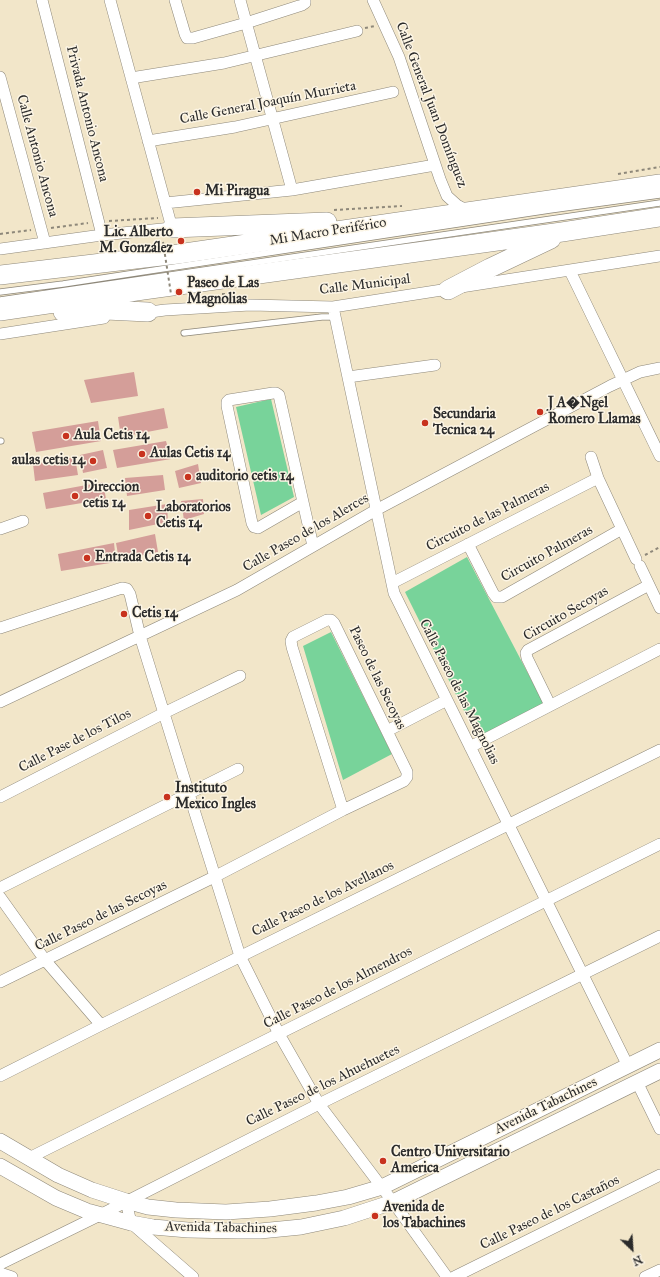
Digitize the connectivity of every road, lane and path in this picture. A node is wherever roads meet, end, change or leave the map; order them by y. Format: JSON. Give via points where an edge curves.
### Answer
{"nodes":[{"id":1,"x":42,"y":0,"type":"edge"},
{"id":2,"x":110,"y":0,"type":"edge"},
{"id":3,"x":175,"y":0,"type":"edge"},
{"id":4,"x":240,"y":0,"type":"edge"},
{"id":5,"x":373,"y":0,"type":"edge"},
{"id":6,"x":305,"y":2,"type":"edge"},
{"id":7,"x":246,"y":23,"type":"junction"},
{"id":8,"x":384,"y":23,"type":"junction"},
{"id":9,"x":356,"y":30,"type":"joint"},
{"id":10,"x":256,"y":56,"type":"junction"},
{"id":11,"x":0,"y":77,"type":"edge"},
{"id":12,"x":132,"y":78,"type":"junction"},
{"id":13,"x":393,"y":92,"type":"dead end"},
{"id":14,"x":273,"y":119,"type":"junction"},
{"id":15,"x":148,"y":141,"type":"junction"},
{"id":16,"x":435,"y":165,"type":"junction"},
{"id":17,"x":660,"y":168,"type":"edge"},
{"id":18,"x":615,"y":175,"type":"dead end"},
{"id":19,"x":660,"y":184,"type":"edge"},
{"id":20,"x":292,"y":190,"type":"junction"},
{"id":21,"x":660,"y":195,"type":"edge"},
{"id":22,"x":165,"y":203,"type":"junction"},
{"id":23,"x":660,"y":203,"type":"edge"},
{"id":24,"x":405,"y":206,"type":"dead end"},
{"id":25,"x":329,"y":210,"type":"dead end"},
{"id":26,"x":470,"y":212,"type":"junction"},
{"id":27,"x":660,"y":218,"type":"edge"},
{"id":28,"x":99,"y":222,"type":"junction"},
{"id":29,"x":378,"y":226,"type":"junction"},
{"id":30,"x":41,"y":229,"type":"junction"},
{"id":31,"x":168,"y":229,"type":"junction"},
{"id":32,"x":562,"y":232,"type":"junction"},
{"id":33,"x":0,"y":234,"type":"edge"},
{"id":34,"x":102,"y":235,"type":"junction"},
{"id":35,"x":45,"y":243,"type":"junction"},
{"id":36,"x":0,"y":249,"type":"edge"},
{"id":37,"x":660,"y":256,"type":"edge"},
{"id":38,"x":570,"y":271,"type":"junction"},
{"id":39,"x":0,"y":275,"type":"edge"},
{"id":40,"x":448,"y":290,"type":"junction"},
{"id":41,"x":0,"y":292,"type":"edge"},
{"id":42,"x":171,"y":294,"type":"dead end"},
{"id":43,"x":0,"y":300,"type":"edge"},
{"id":44,"x":0,"y":311,"type":"edge"},
{"id":45,"x":148,"y":312,"type":"junction"},
{"id":46,"x":334,"y":312,"type":"junction"},
{"id":47,"x":0,"y":317,"type":"edge"},
{"id":48,"x":184,"y":333,"type":"dead end"},
{"id":49,"x":0,"y":334,"type":"edge"},
{"id":50,"x":435,"y":365,"type":"dead end"},
{"id":51,"x":660,"y":368,"type":"edge"},
{"id":52,"x":348,"y":377,"type":"junction"},
{"id":53,"x":623,"y":380,"type":"junction"},
{"id":54,"x":660,"y":456,"type":"edge"},
{"id":55,"x":591,"y":458,"type":"dead end"},
{"id":56,"x":598,"y":478,"type":"junction"},
{"id":57,"x":303,"y":502,"type":"junction"},
{"id":58,"x":376,"y":510,"type":"junction"},
{"id":59,"x":23,"y":521,"type":"dead end"},
{"id":60,"x":0,"y":529,"type":"edge"},
{"id":61,"x":622,"y":529,"type":"junction"},
{"id":62,"x":468,"y":544,"type":"junction"},
{"id":63,"x":313,"y":546,"type":"junction"},
{"id":64,"x":660,"y":547,"type":"edge"},
{"id":65,"x":638,"y":562,"type":"junction"},
{"id":66,"x":392,"y":583,"type":"junction"},
{"id":67,"x":649,"y":585,"type":"junction"},
{"id":68,"x":660,"y":608,"type":"edge"},
{"id":69,"x":0,"y":628,"type":"edge"},
{"id":70,"x":140,"y":636,"type":"junction"},
{"id":71,"x":660,"y":649,"type":"edge"},
{"id":72,"x":240,"y":676,"type":"dead end"},
{"id":73,"x":447,"y":700,"type":"junction"},
{"id":74,"x":0,"y":702,"type":"edge"},
{"id":75,"x":550,"y":705,"type":"junction"},
{"id":76,"x":164,"y":713,"type":"junction"},
{"id":77,"x":387,"y":731,"type":"junction"},
{"id":78,"x":470,"y":747,"type":"junction"},
{"id":79,"x":660,"y":750,"type":"edge"},
{"id":80,"x":238,"y":769,"type":"dead end"},
{"id":81,"x":188,"y":794,"type":"junction"},
{"id":82,"x":0,"y":797,"type":"edge"},
{"id":83,"x":343,"y":810,"type":"junction"},
{"id":84,"x":509,"y":824,"type":"junction"},
{"id":85,"x":660,"y":844,"type":"edge"},
{"id":86,"x":214,"y":877,"type":"junction"},
{"id":87,"x":0,"y":888,"type":"edge"},
{"id":88,"x":0,"y":897,"type":"edge"},
{"id":89,"x":546,"y":900,"type":"junction"},
{"id":90,"x":660,"y":936,"type":"edge"},
{"id":91,"x":240,"y":956,"type":"junction"},
{"id":92,"x":45,"y":960,"type":"junction"},
{"id":93,"x":583,"y":974,"type":"junction"},
{"id":94,"x":0,"y":982,"type":"edge"},
{"id":95,"x":101,"y":1025,"type":"junction"},
{"id":96,"x":279,"y":1034,"type":"junction"},
{"id":97,"x":660,"y":1050,"type":"edge"},
{"id":98,"x":628,"y":1066,"type":"junction"},
{"id":99,"x":660,"y":1071,"type":"edge"},
{"id":100,"x":0,"y":1076,"type":"edge"},
{"id":101,"x":637,"y":1082,"type":"junction"},
{"id":102,"x":319,"y":1104,"type":"junction"},
{"id":103,"x":660,"y":1129,"type":"edge"},
{"id":104,"x":0,"y":1142,"type":"edge"},
{"id":105,"x":29,"y":1158,"type":"junction"},
{"id":106,"x":2,"y":1169,"type":"edge"},
{"id":107,"x":660,"y":1175,"type":"edge"},
{"id":108,"x":382,"y":1187,"type":"junction"},
{"id":109,"x":126,"y":1201,"type":"junction"},
{"id":110,"x":393,"y":1202,"type":"junction"},
{"id":111,"x":100,"y":1215,"type":"junction"},
{"id":112,"x":131,"y":1223,"type":"junction"},
{"id":113,"x":0,"y":1264,"type":"edge"},
{"id":114,"x":660,"y":1270,"type":"edge"},
{"id":115,"x":0,"y":1273,"type":"edge"},
{"id":116,"x":12,"y":1277,"type":"edge"},
{"id":117,"x":193,"y":1277,"type":"edge"},
{"id":118,"x":447,"y":1277,"type":"edge"},
{"id":119,"x":454,"y":1277,"type":"edge"},
{"id":120,"x":645,"y":1277,"type":"edge"}],
"edges":[{"from":1,"to":28,"type":"street","name":"Privada Antonio Ancona"},
{"from":2,"to":12,"type":"street"},
{"from":3,"to":7,"type":"street","via":[[188,38]]},
{"from":4,"to":7,"type":"street"},
{"from":5,"to":8,"type":"street","name":"Calle General Juan Domínguez"},
{"from":6,"to":7,"type":"street"},
{"from":7,"to":10,"type":"street"},
{"from":8,"to":9,"type":"path"},
{"from":8,"to":16,"type":"street","name":"Calle General Juan Domínguez","via":[[399,57]]},
{"from":9,"to":10,"type":"street"},
{"from":10,"to":12,"type":"street"},
{"from":10,"to":14,"type":"street"},
{"from":11,"to":30,"type":"street","name":"Calle Antonio Ancona"},
{"from":12,"to":15,"type":"street"},
{"from":13,"to":14,"type":"street","name":"Calle General Joaquín Murrieta"},
{"from":14,"to":15,"type":"street","name":"Calle General Joaquín Murrieta"},
{"from":14,"to":20,"type":"street"},
{"from":15,"to":22,"type":"street"},
{"from":16,"to":20,"type":"street"},
{"from":16,"to":26,"type":"street","name":"Calle General Juan Domínguez","via":[[447,196]]},
{"from":17,"to":18,"type":"path"},
{"from":19,"to":26,"type":"highway"},
{"from":20,"to":22,"type":"street"},
{"from":21,"to":41,"type":"lane","name":"Mi Macro Periférico"},
{"from":22,"to":31,"type":"street"},
{"from":23,"to":43,"type":"lane","name":"Mi Macro Periférico"},
{"from":24,"to":25,"type":"path"},
{"from":26,"to":29,"type":"highway"},
{"from":27,"to":32,"type":"highway"},
{"from":28,"to":30,"type":"path"},
{"from":28,"to":31,"type":"path","via":[[123,219]]},
{"from":28,"to":34,"type":"street","name":"Privada Antonio Ancona"},
{"from":29,"to":31,"type":"highway","via":[[353,221]]},
{"from":29,"to":39,"type":"highway","via":[[178,254]]},
{"from":30,"to":33,"type":"path"},
{"from":30,"to":35,"type":"street","name":"Calle Antonio Ancona"},
{"from":31,"to":34,"type":"street"},
{"from":31,"to":42,"type":"path","bridge":true},
{"from":32,"to":40,"type":"highway","via":[[545,243]]},
{"from":32,"to":44,"type":"highway"},
{"from":34,"to":35,"type":"street"},
{"from":35,"to":36,"type":"street"},
{"from":37,"to":38,"type":"street","name":"Calle Municipal"},
{"from":38,"to":40,"type":"street","name":"Calle Municipal"},
{"from":38,"to":53,"type":"street"},
{"from":40,"to":46,"type":"street","name":"Calle Municipal"},
{"from":45,"to":46,"type":"street","name":"Calle Municipal","via":[[250,305]]},
{"from":45,"to":47,"type":"highway","via":[[106,310]]},
{"from":45,"to":49,"type":"street","name":"Calle Municipal"},
{"from":46,"to":48,"type":"lane","via":[[322,317]]},
{"from":46,"to":52,"type":"street","name":"Calle Paseo de las Magnolias"},
{"from":50,"to":52,"type":"street"},
{"from":51,"to":53,"type":"street","name":"Calle Paseo de los Alerces","via":[[640,372]]},
{"from":52,"to":58,"type":"street","name":"Calle Paseo de las Magnolias"},
{"from":53,"to":54,"type":"street"},
{"from":53,"to":58,"type":"street","name":"Calle Paseo de los Alerces"},
{"from":55,"to":56,"type":"street"},
{"from":56,"to":61,"type":"street"},
{"from":56,"to":62,"type":"street","name":"Circuito de las Palmeras"},
{"from":57,"to":57,"type":"street","via":[[279,395],[273,393],[229,400],[227,402],[254,527],[258,528]]},
{"from":57,"to":63,"type":"street"},
{"from":58,"to":63,"type":"street","name":"Calle Paseo de los Alerces"},
{"from":58,"to":66,"type":"street","name":"Calle Paseo de las Magnolias"},
{"from":59,"to":60,"type":"street"},
{"from":61,"to":62,"type":"street","name":"Circuito Palmeras","via":[[502,597],[496,597],[493,593]]},
{"from":61,"to":65,"type":"street"},
{"from":62,"to":66,"type":"street","name":"Circuito de las Palmeras"},
{"from":63,"to":70,"type":"street","name":"Calle Paseo de los Alerces","via":[[237,590]]},
{"from":64,"to":65,"type":"path"},
{"from":65,"to":67,"type":"street"},
{"from":66,"to":73,"type":"street","name":"Calle Paseo de las Magnolias","via":[[397,602]]},
{"from":67,"to":68,"type":"street"},
{"from":67,"to":75,"type":"street","name":"Circuito Secoyas","via":[[528,650],[527,658]]},
{"from":69,"to":70,"type":"street","via":[[122,588],[127,589],[130,594]]},
{"from":70,"to":74,"type":"street","name":"Calle Paseo de los Alerces"},
{"from":70,"to":76,"type":"street"},
{"from":71,"to":75,"type":"street"},
{"from":72,"to":76,"type":"street","name":"Calle Pase de los Tilos"},
{"from":73,"to":77,"type":"street"},
{"from":73,"to":78,"type":"street","name":"Calle Paseo de las Magnolias"},
{"from":75,"to":78,"type":"street"},
{"from":76,"to":81,"type":"street"},
{"from":76,"to":82,"type":"street","name":"Calle Pase de los Tilos"},
{"from":77,"to":83,"type":"street","name":"Paseo de las Secoyas","via":[[407,777],[404,781]]},
{"from":77,"to":83,"type":"street","name":"Paseo de las Secoyas","via":[[334,623],[327,620],[293,637],[292,647]]},
{"from":78,"to":84,"type":"street","name":"Calle Paseo de las Magnolias"},
{"from":79,"to":84,"type":"street","name":"Calle Paseo de los Avellanos"},
{"from":80,"to":81,"type":"street"},
{"from":81,"to":86,"type":"street"},
{"from":81,"to":87,"type":"street"},
{"from":83,"to":86,"type":"street","name":"Paseo de las Secoyas"},
{"from":84,"to":89,"type":"street","name":"Calle Paseo de las Magnolias"},
{"from":84,"to":91,"type":"street","name":"Calle Paseo de los Avellanos"},
{"from":85,"to":89,"type":"street","name":"Calle Paseo de los Almendros"},
{"from":86,"to":91,"type":"street"},
{"from":86,"to":92,"type":"street","name":"Calle Paseo de las Secoyas"},
{"from":88,"to":92,"type":"street"},
{"from":89,"to":93,"type":"street","name":"Calle Paseo de las Magnolias"},
{"from":89,"to":96,"type":"street","name":"Calle Paseo de los Almendros"},
{"from":90,"to":93,"type":"street","name":"Calle Paseo de los Ahuehuetes"},
{"from":91,"to":95,"type":"street","name":"Calle Paseo de los Avellanos"},
{"from":91,"to":96,"type":"street"},
{"from":92,"to":94,"type":"street","name":"Calle Paseo de las Secoyas"},
{"from":92,"to":95,"type":"street"},
{"from":93,"to":98,"type":"street","name":"Calle Paseo de las Magnolias"},
{"from":93,"to":102,"type":"street","name":"Calle Paseo de los Ahuehuetes"},
{"from":95,"to":100,"type":"street","name":"Calle Paseo de los Avellanos"},
{"from":96,"to":102,"type":"street"},
{"from":96,"to":105,"type":"street","name":"Calle Paseo de los Almendros"},
{"from":97,"to":98,"type":"street","name":"Avenida Tabachines"},
{"from":98,"to":108,"type":"street","name":"Avenida Tabachines"},
{"from":99,"to":101,"type":"street","name":"Avenida Tabachines"},
{"from":101,"to":103,"type":"street"},
{"from":101,"to":110,"type":"street","name":"Avenida Tabachines"},
{"from":102,"to":108,"type":"street"},
{"from":102,"to":109,"type":"street","name":"Calle Paseo de los Ahuehuetes"},
{"from":104,"to":105,"type":"street","name":"Avenida Tabachines"},
{"from":105,"to":109,"type":"street","name":"Avenida Tabachines","via":[[58,1175]]},
{"from":106,"to":111,"type":"street","name":"Avenida Tabachines","via":[[56,1198]]},
{"from":107,"to":119,"type":"street","name":"Calle Paseo de los Castaños"},
{"from":108,"to":109,"type":"street","name":"Avenida Tabachines","via":[[348,1197],[270,1210],[176,1210],[148,1207]]},
{"from":108,"to":110,"type":"street"},
{"from":109,"to":111,"type":"street","name":"Calle Paseo de los Ahuehuetes"},
{"from":109,"to":112,"type":"street"},
{"from":110,"to":112,"type":"street","name":"Avenida Tabachines","via":[[320,1224],[281,1230],[188,1230]]},
{"from":110,"to":118,"type":"street"},
{"from":111,"to":112,"type":"street","name":"Avenida Tabachines"},
{"from":111,"to":113,"type":"street","name":"Calle Paseo de los Ahuehuetes"},
{"from":112,"to":117,"type":"street"},
{"from":114,"to":120,"type":"street"},
{"from":115,"to":116,"type":"street"}]}
